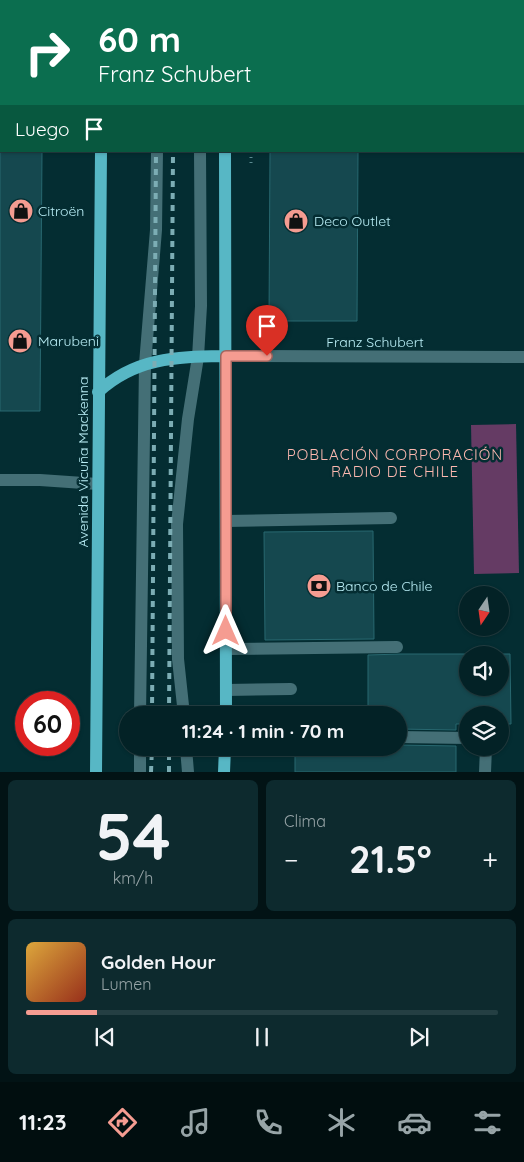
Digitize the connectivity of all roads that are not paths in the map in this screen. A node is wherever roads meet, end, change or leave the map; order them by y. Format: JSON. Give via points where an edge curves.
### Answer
{"nodes":[{"id":1,"x":101,"y":152,"type":"edge"},
{"id":2,"x":157,"y":152,"type":"edge"},
{"id":3,"x":200,"y":152,"type":"edge"},
{"id":4,"x":225,"y":152,"type":"edge"},
{"id":5,"x":226,"y":356,"type":"junction"},
{"id":6,"x":198,"y":357,"type":"junction"},
{"id":7,"x":524,"y":358,"type":"edge"},
{"id":8,"x":145,"y":364,"type":"junction"},
{"id":9,"x":98,"y":392,"type":"junction"},
{"id":10,"x":0,"y":480,"type":"edge"},
{"id":11,"x":98,"y":484,"type":"junction"},
{"id":12,"x":392,"y":518,"type":"dead end"},
{"id":13,"x":226,"y":521,"type":"junction"},
{"id":14,"x":397,"y":647,"type":"dead end"},
{"id":15,"x":226,"y":649,"type":"junction"},
{"id":16,"x":291,"y":689,"type":"dead end"},
{"id":17,"x":226,"y":690,"type":"junction"},
{"id":18,"x":140,"y":706,"type":"edge"},
{"id":19,"x":183,"y":706,"type":"edge"},
{"id":20,"x":226,"y":706,"type":"edge"},
{"id":21,"x":407,"y":737,"type":"edge"},
{"id":22,"x":459,"y":738,"type":"edge"},
{"id":23,"x":138,"y":756,"type":"edge"},
{"id":24,"x":140,"y":756,"type":"edge"},
{"id":25,"x":187,"y":756,"type":"edge"},
{"id":26,"x":225,"y":756,"type":"edge"},
{"id":27,"x":486,"y":756,"type":"edge"},
{"id":28,"x":96,"y":772,"type":"edge"},
{"id":29,"x":132,"y":772,"type":"edge"},
{"id":30,"x":140,"y":772,"type":"edge"},
{"id":31,"x":188,"y":772,"type":"edge"},
{"id":32,"x":224,"y":772,"type":"edge"},
{"id":33,"x":485,"y":772,"type":"edge"}],
"edges":[{"from":1,"to":9,"type":"main road","name":"Avenida Vicuña Mackenna"},
{"from":2,"to":8,"type":"street","via":[[156,230]]},
{"from":3,"to":6,"type":"street","via":[[201,306]]},
{"from":4,"to":5,"type":"main road"},
{"from":5,"to":6,"type":"main road"},
{"from":5,"to":7,"type":"street","name":"Franz Schubert"},
{"from":5,"to":13,"type":"main road"},
{"from":6,"to":8,"type":"main road"},
{"from":6,"to":19,"type":"street","via":[[176,524],[178,659]]},
{"from":8,"to":9,"type":"main road","via":[[110,381]]},
{"from":8,"to":18,"type":"street"},
{"from":9,"to":11,"type":"main road","name":"Avenida Vicuña Mackenna"},
{"from":10,"to":11,"type":"street"},
{"from":11,"to":28,"type":"main road","name":"Avenida Vicuña Mackenna"},
{"from":12,"to":13,"type":"street"},
{"from":13,"to":15,"type":"main road"},
{"from":14,"to":15,"type":"street"},
{"from":15,"to":17,"type":"main road"},
{"from":16,"to":17,"type":"street"},
{"from":17,"to":20,"type":"main road"},
{"from":21,"to":22,"type":"street"},
{"from":23,"to":29,"type":"street"},
{"from":24,"to":30,"type":"street"},
{"from":25,"to":31,"type":"street"},
{"from":26,"to":32,"type":"main road"},
{"from":27,"to":33,"type":"street"}]}
